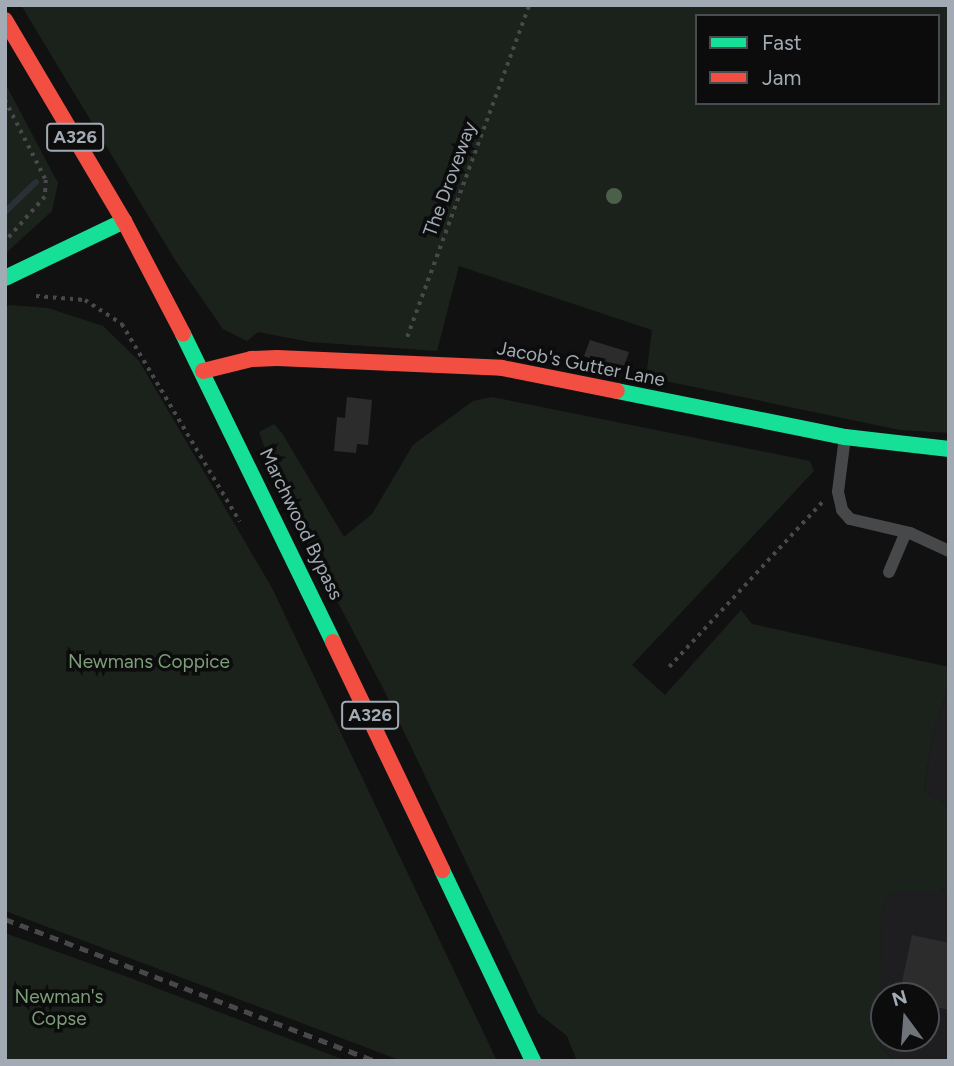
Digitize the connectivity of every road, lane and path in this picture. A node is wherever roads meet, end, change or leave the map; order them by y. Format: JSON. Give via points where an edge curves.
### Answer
{"nodes":[{"id":1,"x":529,"y":5,"type":"edge"},
{"id":2,"x":5,"y":20,"type":"edge"},
{"id":3,"x":5,"y":100,"type":"edge"},
{"id":4,"x":124,"y":221,"type":"junction"},
{"id":5,"x":5,"y":242,"type":"edge"},
{"id":6,"x":5,"y":278,"type":"edge"},
{"id":7,"x":34,"y":296,"type":"dead end"},
{"id":8,"x":397,"y":362,"type":"junction"},
{"id":9,"x":203,"y":371,"type":"junction"},
{"id":10,"x":845,"y":437,"type":"junction"},
{"id":11,"x":949,"y":449,"type":"edge"},
{"id":12,"x":838,"y":492,"type":"junction"},
{"id":13,"x":906,"y":532,"type":"junction"},
{"id":14,"x":247,"y":534,"type":"dead end"},
{"id":15,"x":949,"y":551,"type":"edge"},
{"id":16,"x":889,"y":572,"type":"dead end"},
{"id":17,"x":669,"y":667,"type":"dead end"},
{"id":18,"x":533,"y":1061,"type":"edge"}],
"edges":[{"from":1,"to":8,"type":"path","name":"The Droveway"},
{"from":2,"to":4,"type":"main road","name":"Marchwood Bypass","number":"A326"},
{"from":3,"to":5,"type":"path","via":[[46,180],[45,197]]},
{"from":4,"to":6,"type":"main road"},
{"from":4,"to":9,"type":"main road","name":"Marchwood Bypass","number":"A326"},
{"from":7,"to":14,"type":"path","via":[[85,300],[122,324]]},
{"from":8,"to":9,"type":"main road","name":"Jacob's Gutter Lane","via":[[251,359]]},
{"from":8,"to":10,"type":"main road","name":"Jacob's Gutter Lane","via":[[502,369]]},
{"from":9,"to":18,"type":"main road","name":"Marchwood Bypass","number":"A326"},
{"from":10,"to":11,"type":"main road","name":"Jacob's Gutter Lane"},
{"from":10,"to":12,"type":"lane"},
{"from":12,"to":13,"type":"lane","via":[[842,510],[850,519]]},
{"from":12,"to":17,"type":"path","via":[[819,504]]},
{"from":13,"to":15,"type":"lane"},
{"from":13,"to":16,"type":"lane"}]}
